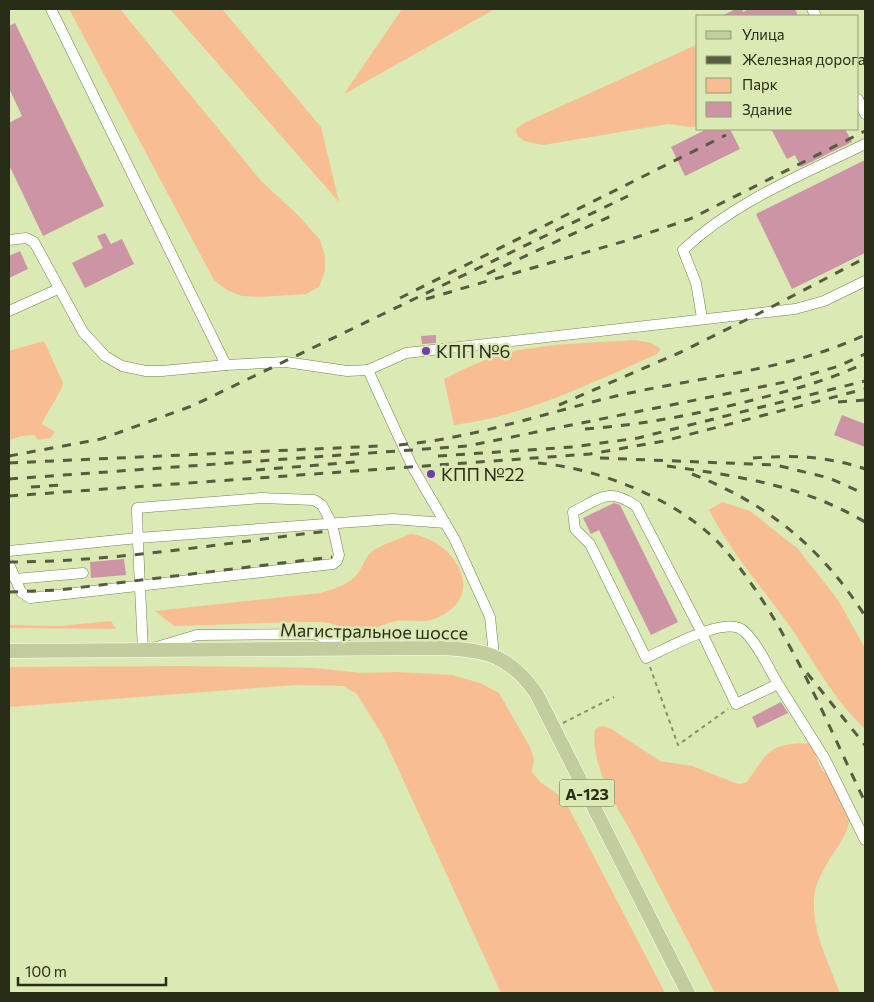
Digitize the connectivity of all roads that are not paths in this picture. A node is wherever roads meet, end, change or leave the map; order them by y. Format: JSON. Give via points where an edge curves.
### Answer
{"nodes":[{"id":1,"x":51,"y":9,"type":"edge"},
{"id":2,"x":859,"y":101,"type":"edge"},
{"id":3,"x":865,"y":114,"type":"edge"},
{"id":4,"x":865,"y":144,"type":"edge"},
{"id":5,"x":10,"y":236,"type":"edge"},
{"id":6,"x":865,"y":281,"type":"edge"},
{"id":7,"x":58,"y":289,"type":"junction"},
{"id":8,"x":9,"y":312,"type":"edge"},
{"id":9,"x":702,"y":318,"type":"junction"},
{"id":10,"x":226,"y":365,"type":"junction"},
{"id":11,"x":368,"y":370,"type":"junction"},
{"id":12,"x":445,"y":523,"type":"junction"},
{"id":13,"x":332,"y":524,"type":"junction"},
{"id":14,"x":138,"y":538,"type":"junction"},
{"id":15,"x":9,"y":551,"type":"edge"},
{"id":16,"x":9,"y":564,"type":"edge"},
{"id":17,"x":83,"y":573,"type":"dead end"},
{"id":18,"x":14,"y":579,"type":"junction"},
{"id":19,"x":140,"y":587,"type":"junction"},
{"id":20,"x":702,"y":633,"type":"junction"},
{"id":21,"x":9,"y":651,"type":"edge"},
{"id":22,"x":143,"y":651,"type":"junction"},
{"id":23,"x":494,"y":655,"type":"junction"},
{"id":24,"x":778,"y":684,"type":"junction"},
{"id":25,"x":865,"y":840,"type":"edge"},
{"id":26,"x":688,"y":993,"type":"edge"}],
"edges":[{"from":1,"to":10,"type":"lane"},
{"from":2,"to":3,"type":"lane"},
{"from":4,"to":9,"type":"lane","via":[[754,198],[713,224],[682,250],[696,283]]},
{"from":5,"to":7,"type":"lane","via":[[34,242]]},
{"from":6,"to":9,"type":"lane","via":[[795,309]]},
{"from":7,"to":8,"type":"lane"},
{"from":7,"to":10,"type":"lane","via":[[87,336],[105,356],[122,366],[162,371]]},
{"from":9,"to":11,"type":"lane","via":[[406,353]]},
{"from":10,"to":11,"type":"lane","via":[[286,362],[347,371]]},
{"from":11,"to":12,"type":"lane","via":[[412,466]]},
{"from":12,"to":13,"type":"lane","via":[[393,520]]},
{"from":12,"to":23,"type":"lane","via":[[490,617]]},
{"from":13,"to":14,"type":"lane"},
{"from":13,"to":14,"type":"lane","via":[[322,505],[314,500],[253,499],[137,508]]},
{"from":13,"to":19,"type":"lane","via":[[339,555],[333,564]]},
{"from":14,"to":15,"type":"lane"},
{"from":14,"to":19,"type":"lane"},
{"from":16,"to":18,"type":"lane"},
{"from":17,"to":18,"type":"lane"},
{"from":18,"to":19,"type":"lane","via":[[23,596],[30,598]]},
{"from":19,"to":22,"type":"lane"},
{"from":20,"to":20,"type":"lane","via":[[646,658],[590,544],[575,529],[573,512],[606,495],[622,496],[636,506]]},
{"from":20,"to":24,"type":"lane","via":[[729,625],[741,628]]},
{"from":20,"to":24,"type":"lane","via":[[736,704]]},
{"from":21,"to":22,"type":"main road","name":"Магистральное шоссе","number":"А-123"},
{"from":22,"to":23,"type":"main road","name":"Магистральное шоссе","number":"А-123","via":[[354,647],[472,649]]},
{"from":23,"to":26,"type":"main road","name":"Магистральное шоссе","number":"А-123","via":[[524,676],[536,693]]},
{"from":24,"to":25,"type":"lane","via":[[825,759]]}]}
